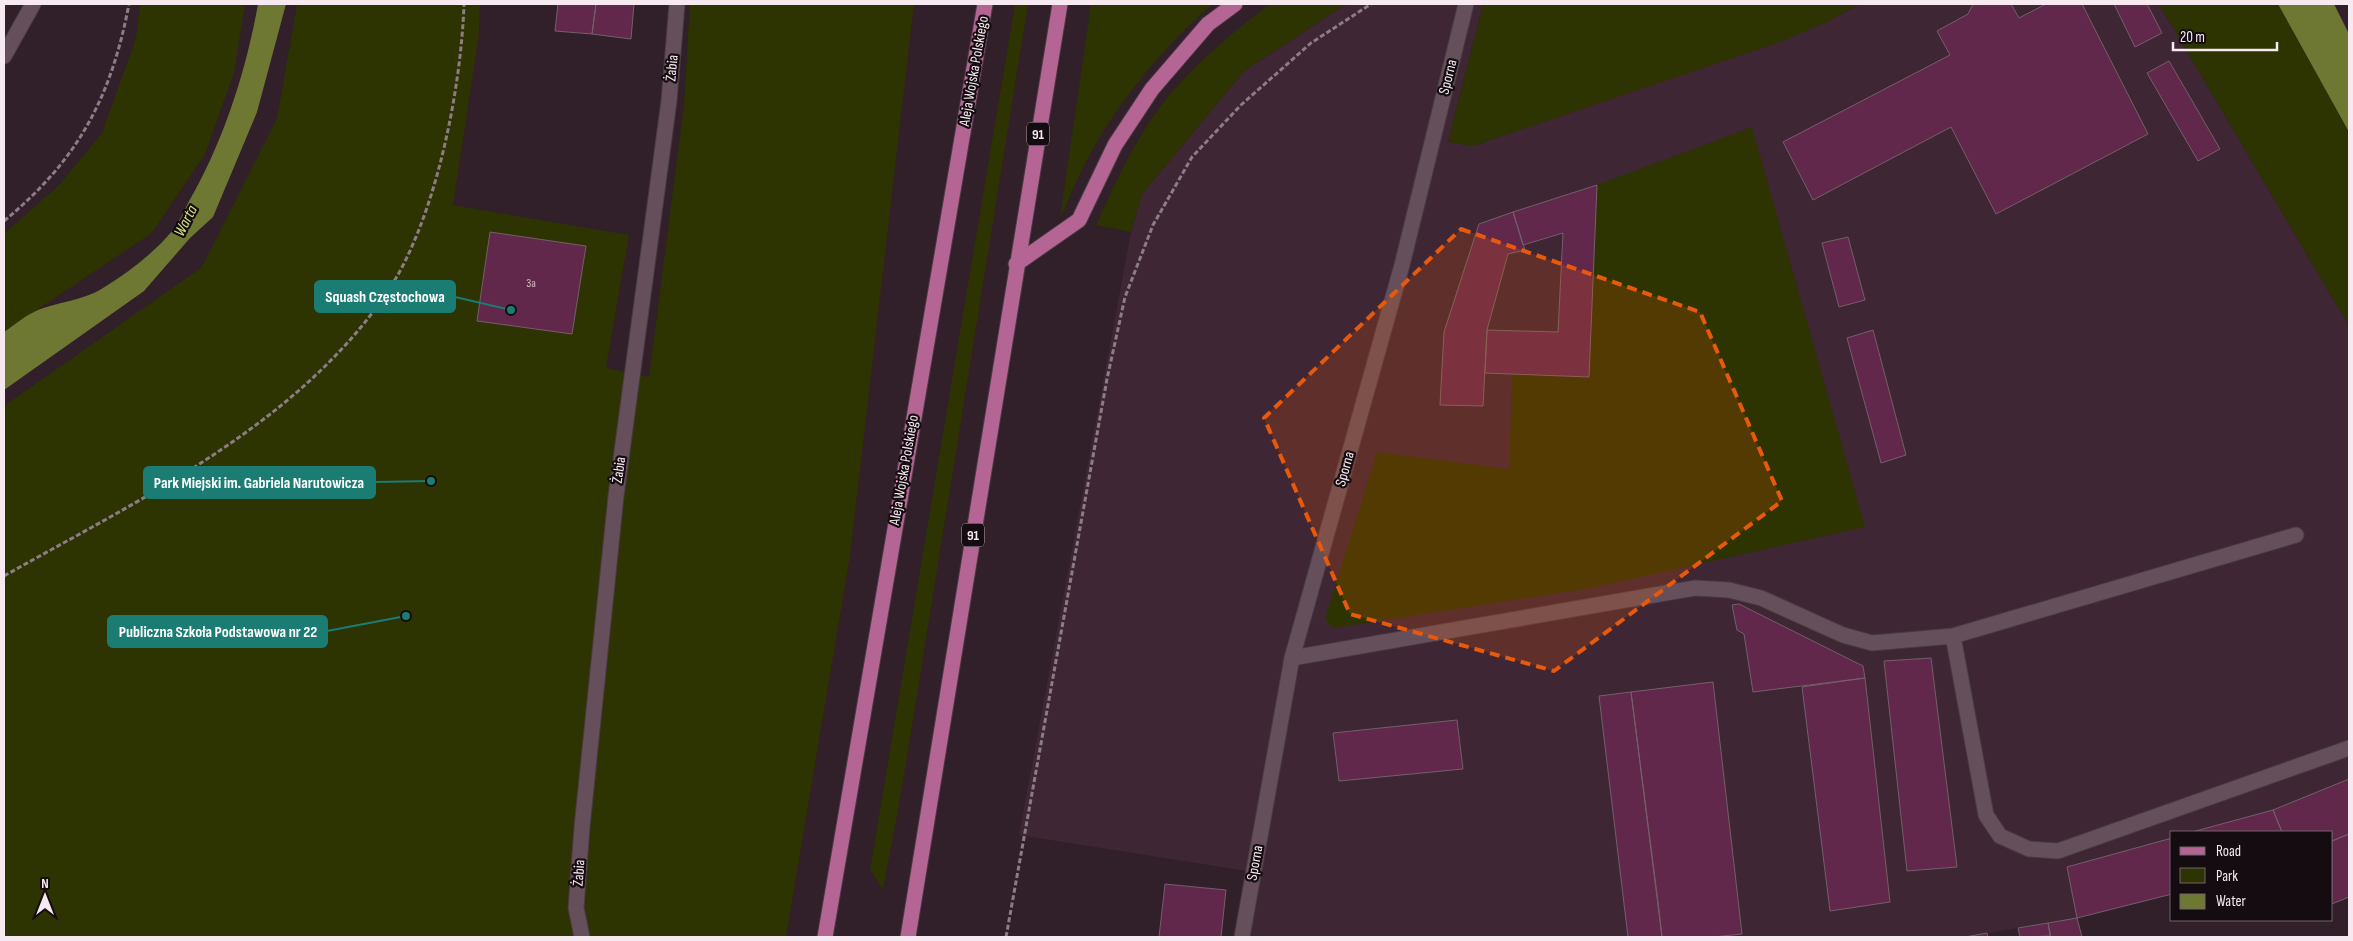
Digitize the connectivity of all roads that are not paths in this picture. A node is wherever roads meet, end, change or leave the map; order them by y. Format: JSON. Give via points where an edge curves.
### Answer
{"nodes":[{"id":1,"x":33,"y":4,"type":"edge"},
{"id":2,"x":677,"y":4,"type":"edge"},
{"id":3,"x":985,"y":4,"type":"edge"},
{"id":4,"x":1060,"y":4,"type":"edge"},
{"id":5,"x":1235,"y":4,"type":"edge"},
{"id":6,"x":1466,"y":4,"type":"edge"},
{"id":7,"x":4,"y":56,"type":"edge"},
{"id":8,"x":1016,"y":264,"type":"junction"},
{"id":9,"x":2296,"y":535,"type":"dead end"},
{"id":10,"x":1953,"y":636,"type":"junction"},
{"id":11,"x":1292,"y":658,"type":"junction"},
{"id":12,"x":2349,"y":748,"type":"edge"},
{"id":13,"x":582,"y":937,"type":"edge"},
{"id":14,"x":825,"y":937,"type":"edge"},
{"id":15,"x":908,"y":937,"type":"edge"},
{"id":16,"x":1242,"y":937,"type":"edge"}],
"edges":[{"from":1,"to":7,"type":"street"},
{"from":2,"to":13,"type":"street","name":"Żabia","via":[[669,101],[616,496],[582,827],[576,908]]},
{"from":3,"to":14,"type":"main road","name":"Aleja Wojska Polskiego"},
{"from":4,"to":8,"type":"main road","number":"91"},
{"from":5,"to":8,"type":"main road","via":[[1208,24],[1152,89],[1115,145],[1079,220]]},
{"from":6,"to":11,"type":"street","name":"Sporna","via":[[1402,265]]},
{"from":8,"to":15,"type":"main road","number":"91"},
{"from":9,"to":10,"type":"street"},
{"from":10,"to":11,"type":"street","via":[[1872,643],[1843,635],[1761,598],[1729,590],[1695,588]]},
{"from":10,"to":12,"type":"street","via":[[1986,815],[2000,836],[2029,849],[2058,851]]},
{"from":11,"to":16,"type":"street","name":"Sporna"}]}
